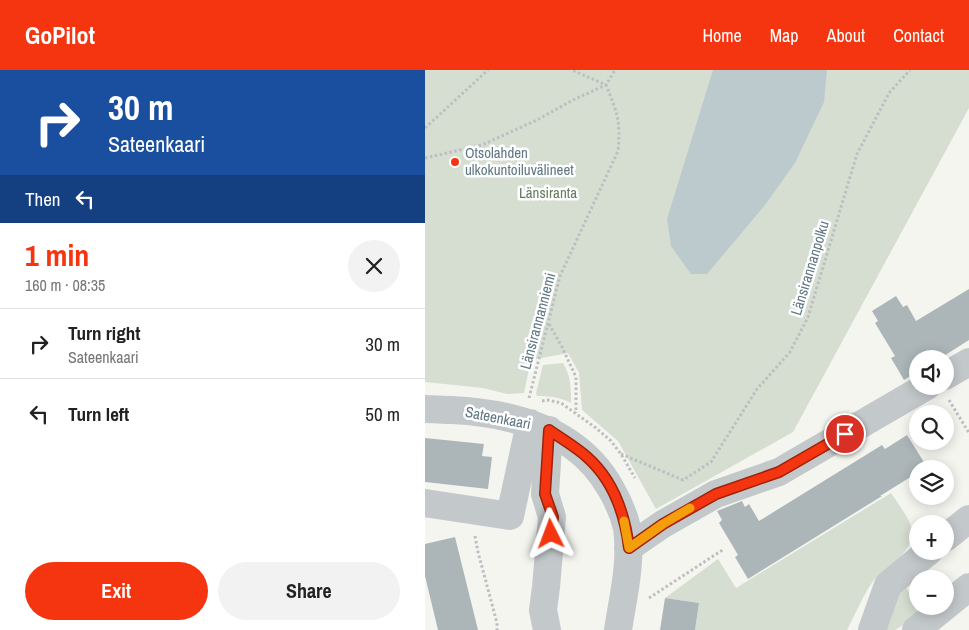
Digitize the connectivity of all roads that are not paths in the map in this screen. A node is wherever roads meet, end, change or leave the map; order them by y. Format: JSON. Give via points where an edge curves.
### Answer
{"nodes":[{"id":1,"x":969,"y":362,"type":"edge"},
{"id":2,"x":954,"y":374,"type":"edge"},
{"id":3,"x":921,"y":395,"type":"edge"},
{"id":4,"x":425,"y":409,"type":"edge"},
{"id":5,"x":536,"y":419,"type":"junction"},
{"id":6,"x":425,"y":502,"type":"edge"},
{"id":7,"x":969,"y":519,"type":"edge"},
{"id":8,"x":954,"y":531,"type":"edge"},
{"id":9,"x":629,"y":548,"type":"junction"},
{"id":10,"x":918,"y":560,"type":"edge"},
{"id":11,"x":969,"y":587,"type":"edge"},
{"id":12,"x":547,"y":630,"type":"edge"},
{"id":13,"x":618,"y":630,"type":"edge"},
{"id":14,"x":872,"y":630,"type":"edge"},
{"id":15,"x":916,"y":630,"type":"edge"}],
"edges":[{"from":1,"to":2,"type":"street"},
{"from":3,"to":9,"type":"street","via":[[779,472],[716,494]]},
{"from":4,"to":5,"type":"street","name":"Sateenkaari"},
{"from":5,"to":6,"type":"street","via":[[509,516]]},
{"from":5,"to":9,"type":"street","name":"Sateenkaari","via":[[588,458],[607,482],[626,527]]},
{"from":5,"to":12,"type":"street","via":[[545,494],[553,517],[543,610]]},
{"from":7,"to":8,"type":"street"},
{"from":9,"to":13,"type":"street","name":"Sateenkaari"},
{"from":10,"to":14,"type":"street","via":[[888,585]]},
{"from":11,"to":15,"type":"street"}]}
